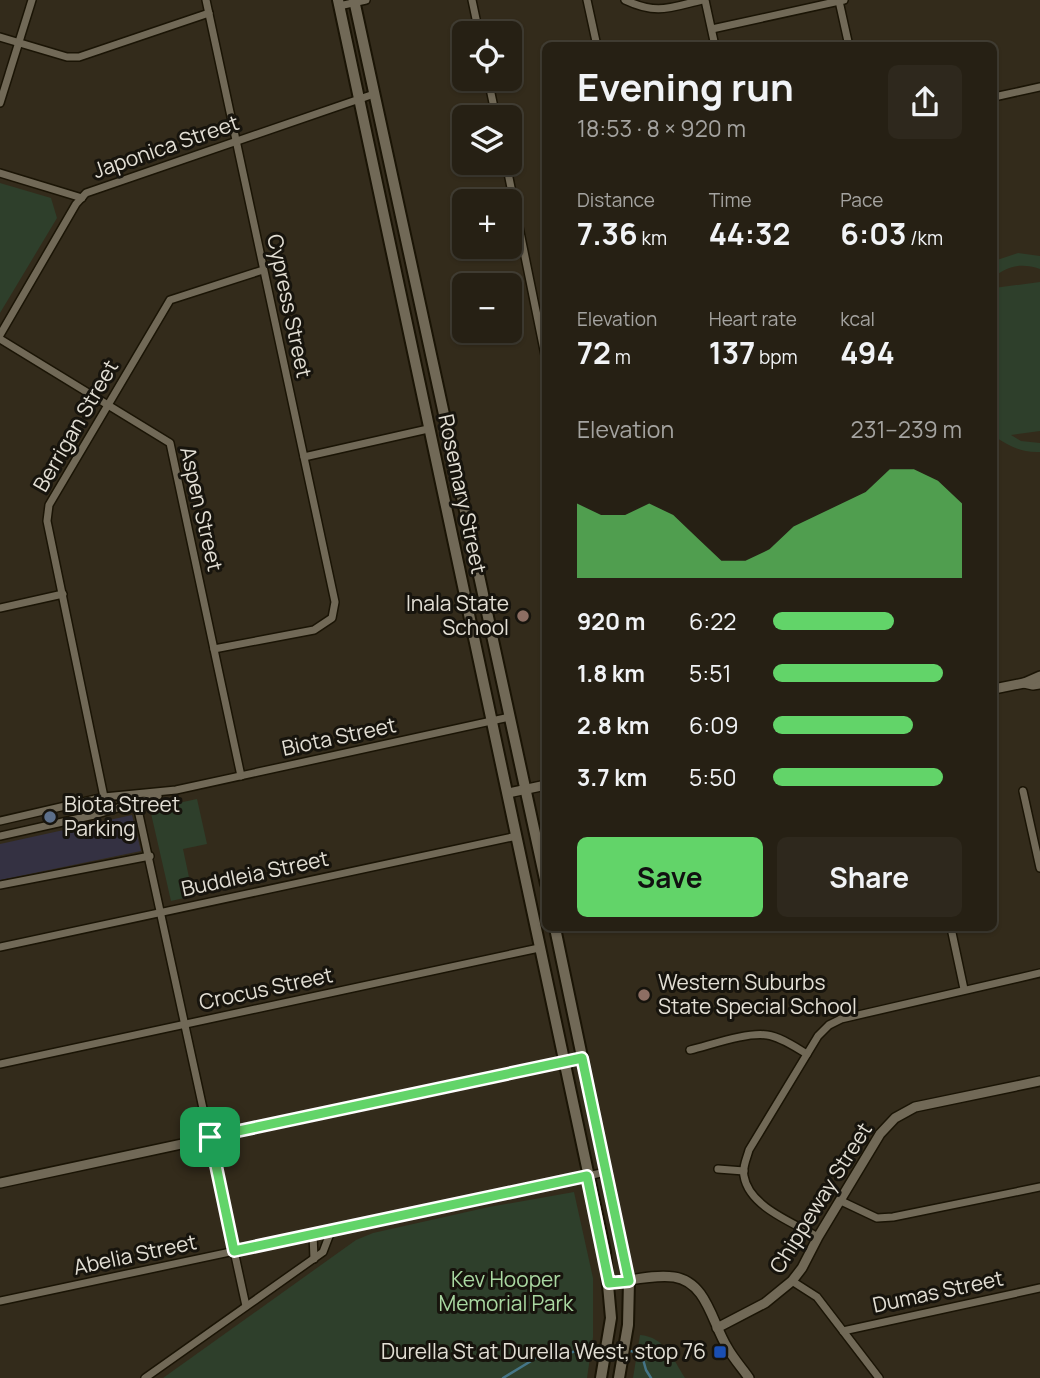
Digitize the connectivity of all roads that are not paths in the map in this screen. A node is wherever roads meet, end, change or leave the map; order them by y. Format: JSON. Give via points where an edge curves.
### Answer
{"nodes":[{"id":1,"x":32,"y":0,"type":"edge"},
{"id":2,"x":206,"y":0,"type":"edge"},
{"id":3,"x":472,"y":0,"type":"edge"},
{"id":4,"x":587,"y":0,"type":"edge"},
{"id":5,"x":625,"y":0,"type":"edge"},
{"id":6,"x":703,"y":0,"type":"edge"},
{"id":7,"x":359,"y":1,"type":"edge"},
{"id":8,"x":842,"y":1,"type":"edge"},
{"id":9,"x":338,"y":3,"type":"edge"},
{"id":10,"x":209,"y":13,"type":"junction"},
{"id":11,"x":476,"y":21,"type":"edge"},
{"id":12,"x":712,"y":29,"type":"junction"},
{"id":13,"x":0,"y":37,"type":"edge"},
{"id":14,"x":596,"y":42,"type":"edge"},
{"id":15,"x":714,"y":42,"type":"edge"},
{"id":16,"x":848,"y":42,"type":"edge"},
{"id":17,"x":18,"y":43,"type":"junction"},
{"id":18,"x":1040,"y":87,"type":"edge"},
{"id":19,"x":374,"y":94,"type":"junction"},
{"id":20,"x":997,"y":96,"type":"edge"},
{"id":21,"x":358,"y":100,"type":"junction"},
{"id":22,"x":0,"y":103,"type":"edge"},
{"id":23,"x":236,"y":141,"type":"junction"},
{"id":24,"x":0,"y":173,"type":"edge"},
{"id":25,"x":508,"y":175,"type":"edge"},
{"id":26,"x":82,"y":198,"type":"junction"},
{"id":27,"x":263,"y":270,"type":"junction"},
{"id":28,"x":0,"y":337,"type":"edge"},
{"id":29,"x":542,"y":339,"type":"edge"},
{"id":30,"x":108,"y":406,"type":"junction"},
{"id":31,"x":428,"y":429,"type":"junction"},
{"id":32,"x":304,"y":457,"type":"junction"},
{"id":33,"x":63,"y":594,"type":"junction"},
{"id":34,"x":0,"y":608,"type":"edge"},
{"id":35,"x":214,"y":649,"type":"junction"},
{"id":36,"x":1040,"y":676,"type":"edge"},
{"id":37,"x":1024,"y":683,"type":"junction"},
{"id":38,"x":1040,"y":684,"type":"edge"},
{"id":39,"x":997,"y":688,"type":"edge"},
{"id":40,"x":510,"y":717,"type":"junction"},
{"id":41,"x":491,"y":722,"type":"junction"},
{"id":42,"x":241,"y":776,"type":"junction"},
{"id":43,"x":542,"y":786,"type":"edge"},
{"id":44,"x":526,"y":789,"type":"junction"},
{"id":45,"x":1023,"y":791,"type":"dead end"},
{"id":46,"x":508,"y":793,"type":"junction"},
{"id":47,"x":104,"y":797,"type":"junction"},
{"id":48,"x":137,"y":799,"type":"junction"},
{"id":49,"x":0,"y":821,"type":"edge"},
{"id":50,"x":0,"y":836,"type":"edge"},
{"id":51,"x":517,"y":836,"type":"junction"},
{"id":52,"x":150,"y":856,"type":"junction"},
{"id":53,"x":542,"y":865,"type":"edge"},
{"id":54,"x":1040,"y":868,"type":"edge"},
{"id":55,"x":0,"y":885,"type":"edge"},
{"id":56,"x":162,"y":912,"type":"junction"},
{"id":57,"x":556,"y":931,"type":"edge"},
{"id":58,"x":952,"y":931,"type":"edge"},
{"id":59,"x":0,"y":947,"type":"edge"},
{"id":60,"x":539,"y":948,"type":"junction"},
{"id":61,"x":1040,"y":973,"type":"edge"},
{"id":62,"x":964,"y":989,"type":"junction"},
{"id":63,"x":186,"y":1024,"type":"junction"},
{"id":64,"x":690,"y":1050,"type":"dead end"},
{"id":65,"x":807,"y":1055,"type":"junction"},
{"id":66,"x":582,"y":1058,"type":"junction"},
{"id":67,"x":563,"y":1063,"type":"junction"},
{"id":68,"x":0,"y":1064,"type":"edge"},
{"id":69,"x":1040,"y":1081,"type":"edge"},
{"id":70,"x":210,"y":1137,"type":"junction"},
{"id":71,"x":718,"y":1169,"type":"dead end"},
{"id":72,"x":744,"y":1171,"type":"junction"},
{"id":73,"x":606,"y":1172,"type":"junction"},
{"id":74,"x":587,"y":1176,"type":"junction"},
{"id":75,"x":0,"y":1183,"type":"edge"},
{"id":76,"x":1040,"y":1187,"type":"edge"},
{"id":77,"x":841,"y":1201,"type":"junction"},
{"id":78,"x":331,"y":1231,"type":"junction"},
{"id":79,"x":313,"y":1234,"type":"junction"},
{"id":80,"x":818,"y":1237,"type":"junction"},
{"id":81,"x":234,"y":1251,"type":"junction"},
{"id":82,"x":314,"y":1259,"type":"junction"},
{"id":83,"x":629,"y":1281,"type":"junction"},
{"id":84,"x":792,"y":1281,"type":"junction"},
{"id":85,"x":609,"y":1283,"type":"junction"},
{"id":86,"x":1040,"y":1288,"type":"edge"},
{"id":87,"x":0,"y":1301,"type":"edge"},
{"id":88,"x":246,"y":1306,"type":"junction"},
{"id":89,"x":717,"y":1328,"type":"junction"},
{"id":90,"x":843,"y":1331,"type":"junction"},
{"id":91,"x":620,"y":1373,"type":"edge"},
{"id":92,"x":145,"y":1378,"type":"edge"},
{"id":93,"x":601,"y":1378,"type":"edge"},
{"id":94,"x":749,"y":1378,"type":"edge"},
{"id":95,"x":878,"y":1378,"type":"edge"}],
"edges":[{"from":1,"to":17,"type":"street"},
{"from":2,"to":10,"type":"street","name":"Cypress Street"},
{"from":3,"to":11,"type":"street"},
{"from":4,"to":14,"type":"street"},
{"from":5,"to":6,"type":"street","via":[[656,10]]},
{"from":6,"to":12,"type":"street"},
{"from":7,"to":9,"type":"street"},
{"from":7,"to":19,"type":"main road","name":"Rosemary Street"},
{"from":8,"to":12,"type":"street"},
{"from":8,"to":16,"type":"street"},
{"from":9,"to":21,"type":"main road","name":"Rosemary Street"},
{"from":10,"to":17,"type":"street","via":[[79,57]]},
{"from":10,"to":23,"type":"street","name":"Cypress Street"},
{"from":12,"to":15,"type":"street"},
{"from":13,"to":17,"type":"street"},
{"from":17,"to":22,"type":"street"},
{"from":18,"to":20,"type":"street"},
{"from":19,"to":21,"type":"street","name":"Japonica Street"},
{"from":19,"to":40,"type":"main road","name":"Rosemary Street"},
{"from":21,"to":23,"type":"street","name":"Japonica Street"},
{"from":21,"to":31,"type":"main road","name":"Rosemary Street"},
{"from":23,"to":26,"type":"street","name":"Japonica Street","via":[[101,187]]},
{"from":23,"to":27,"type":"street","name":"Cypress Street"},
{"from":24,"to":26,"type":"street"},
{"from":25,"to":29,"type":"street"},
{"from":26,"to":28,"type":"street","name":"Japonica Street"},
{"from":27,"to":30,"type":"street","name":"Berrigan Street","via":[[170,300]]},
{"from":27,"to":32,"type":"street","name":"Cypress Street"},
{"from":28,"to":30,"type":"street","name":"Aspen Street"},
{"from":30,"to":33,"type":"street","name":"Berrigan Street","via":[[49,505],[47,521]]},
{"from":30,"to":35,"type":"street","name":"Aspen Street","via":[[170,443]]},
{"from":31,"to":32,"type":"street"},
{"from":31,"to":41,"type":"main road","name":"Rosemary Street"},
{"from":32,"to":35,"type":"street","name":"Cypress Street","via":[[335,602],[332,618],[314,629]]},
{"from":33,"to":34,"type":"street"},
{"from":33,"to":47,"type":"street","name":"Berrigan Street"},
{"from":35,"to":42,"type":"street","name":"Aspen Street"},
{"from":36,"to":37,"type":"street"},
{"from":37,"to":38,"type":"street"},
{"from":37,"to":39,"type":"street"},
{"from":40,"to":41,"type":"street","name":"Biota Street"},
{"from":40,"to":44,"type":"main road","name":"Rosemary Street"},
{"from":41,"to":42,"type":"street","name":"Biota Street"},
{"from":41,"to":46,"type":"main road","name":"Rosemary Street"},
{"from":42,"to":48,"type":"street","name":"Biota Street"},
{"from":43,"to":44,"type":"street"},
{"from":44,"to":46,"type":"street"},
{"from":44,"to":53,"type":"main road","name":"Rosemary Street"},
{"from":45,"to":54,"type":"street"},
{"from":46,"to":51,"type":"main road","name":"Rosemary Street"},
{"from":47,"to":48,"type":"street","name":"Biota Street"},
{"from":47,"to":49,"type":"street","name":"Biota Street"},
{"from":48,"to":50,"type":"street","name":"Biota Street"},
{"from":48,"to":52,"type":"street"},
{"from":51,"to":56,"type":"street","name":"Buddleia Street"},
{"from":51,"to":60,"type":"main road","name":"Rosemary Street"},
{"from":52,"to":55,"type":"street"},
{"from":52,"to":56,"type":"street"},
{"from":56,"to":59,"type":"street","name":"Buddleia Street"},
{"from":56,"to":63,"type":"street"},
{"from":57,"to":66,"type":"main road"},
{"from":58,"to":62,"type":"street"},
{"from":60,"to":63,"type":"street","name":"Crocus Street"},
{"from":60,"to":67,"type":"main road","name":"Rosemary Street"},
{"from":61,"to":62,"type":"street"},
{"from":62,"to":65,"type":"street","via":[[841,1019],[818,1036]]},
{"from":63,"to":68,"type":"street","name":"Crocus Street"},
{"from":63,"to":70,"type":"street"},
{"from":64,"to":65,"type":"street","via":[[767,1035]]},
{"from":65,"to":72,"type":"street","via":[[749,1150]]},
{"from":66,"to":67,"type":"street"},
{"from":66,"to":73,"type":"main road"},
{"from":67,"to":70,"type":"street"},
{"from":67,"to":74,"type":"main road","name":"Rosemary Street"},
{"from":69,"to":77,"type":"street","name":"Chippeway Street","via":[[915,1107],[895,1118],[880,1134]]},
{"from":70,"to":75,"type":"street"},
{"from":70,"to":81,"type":"street"},
{"from":71,"to":72,"type":"street"},
{"from":72,"to":80,"type":"street","via":[[749,1190],[758,1201]]},
{"from":73,"to":74,"type":"street","name":"Abelia Street"},
{"from":73,"to":83,"type":"main road"},
{"from":74,"to":78,"type":"street","name":"Abelia Street"},
{"from":74,"to":85,"type":"main road","name":"Rosemary Street"},
{"from":76,"to":77,"type":"street","via":[[894,1217],[877,1218]]},
{"from":77,"to":80,"type":"street","name":"Chippeway Street"},
{"from":78,"to":79,"type":"street","name":"Abelia Street"},
{"from":78,"to":82,"type":"street","via":[[323,1252]]},
{"from":79,"to":81,"type":"street","name":"Abelia Street"},
{"from":79,"to":82,"type":"street"},
{"from":80,"to":84,"type":"street","name":"Chippeway Street"},
{"from":81,"to":87,"type":"street","name":"Abelia Street"},
{"from":81,"to":88,"type":"street"},
{"from":82,"to":88,"type":"street"},
{"from":83,"to":85,"type":"street"},
{"from":83,"to":89,"type":"street","via":[[683,1279],[705,1299]]},
{"from":83,"to":91,"type":"main road"},
{"from":84,"to":89,"type":"street","name":"Chippeway Street","via":[[765,1303]]},
{"from":84,"to":90,"type":"street","via":[[817,1297]]},
{"from":85,"to":93,"type":"main road","name":"Rosemary Street","via":[[611,1318]]},
{"from":86,"to":90,"type":"street","name":"Dumas Street"},
{"from":88,"to":92,"type":"street"},
{"from":89,"to":94,"type":"street"},
{"from":90,"to":95,"type":"street"}]}
